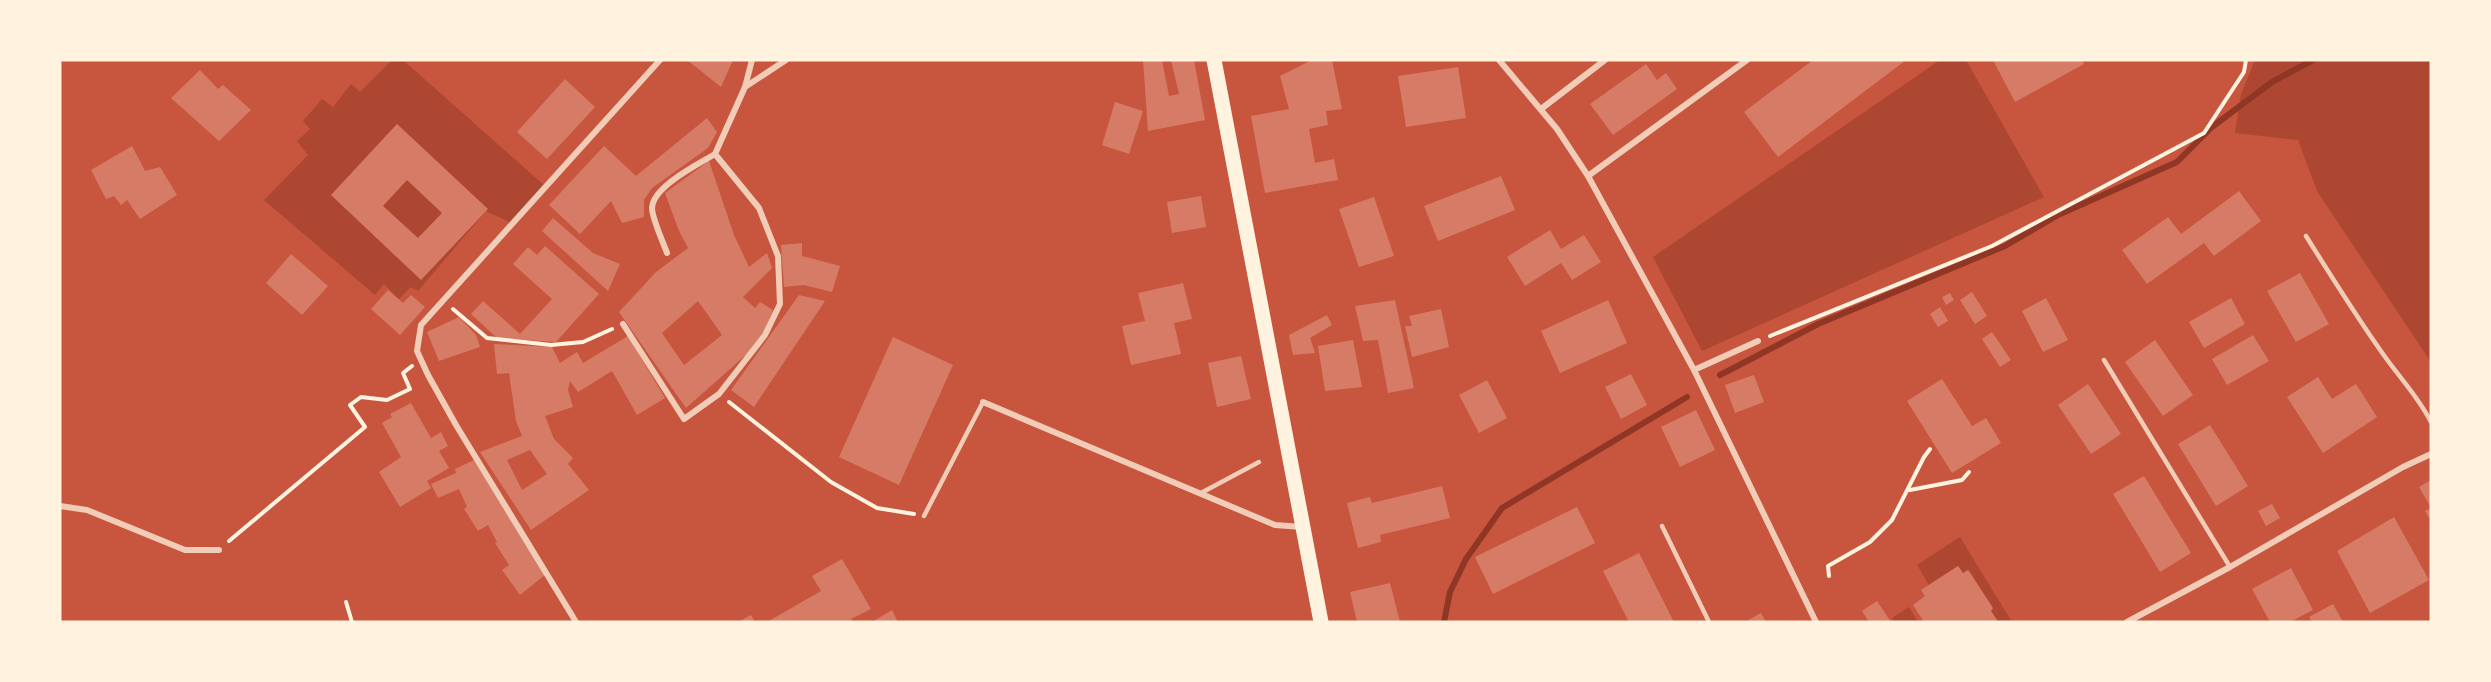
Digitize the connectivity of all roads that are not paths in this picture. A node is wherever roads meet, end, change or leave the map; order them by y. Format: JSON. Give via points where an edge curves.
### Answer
{"nodes":[{"id":1,"x":660,"y":60,"type":"edge"},
{"id":2,"x":752,"y":60,"type":"edge"},
{"id":3,"x":786,"y":60,"type":"edge"},
{"id":4,"x":1214,"y":60,"type":"edge"},
{"id":5,"x":1499,"y":60,"type":"edge"},
{"id":6,"x":1605,"y":60,"type":"edge"},
{"id":7,"x":1747,"y":60,"type":"edge"},
{"id":8,"x":745,"y":87,"type":"junction"},
{"id":9,"x":1541,"y":109,"type":"junction"},
{"id":10,"x":715,"y":154,"type":"junction"},
{"id":11,"x":1588,"y":176,"type":"junction"},
{"id":12,"x":2306,"y":236,"type":"dead end"},
{"id":13,"x":666,"y":253,"type":"dead end"},
{"id":14,"x":623,"y":324,"type":"road end"},
{"id":15,"x":1758,"y":341,"type":"road end"},
{"id":16,"x":2104,"y":360,"type":"dead end"},
{"id":17,"x":1694,"y":370,"type":"junction"},
{"id":18,"x":983,"y":402,"type":"joint"},
{"id":19,"x":2431,"y":422,"type":"edge"},
{"id":20,"x":2431,"y":454,"type":"edge"},
{"id":21,"x":1259,"y":462,"type":"dead end"},
{"id":22,"x":1201,"y":493,"type":"junction"},
{"id":23,"x":60,"y":506,"type":"edge"},
{"id":24,"x":924,"y":516,"type":"road end"},
{"id":25,"x":1662,"y":526,"type":"dead end"},
{"id":26,"x":1304,"y":527,"type":"junction"},
{"id":27,"x":219,"y":550,"type":"road end"},
{"id":28,"x":2230,"y":567,"type":"junction"},
{"id":29,"x":576,"y":622,"type":"edge"},
{"id":30,"x":1321,"y":622,"type":"edge"},
{"id":31,"x":1709,"y":622,"type":"edge"},
{"id":32,"x":1816,"y":622,"type":"edge"},
{"id":33,"x":2127,"y":622,"type":"edge"}],
"edges":[{"from":1,"to":29,"type":"street","via":[[421,325],[417,351],[456,425]]},
{"from":2,"to":8,"type":"street"},
{"from":3,"to":8,"type":"street"},
{"from":4,"to":26,"type":"main road"},
{"from":5,"to":9,"type":"street"},
{"from":6,"to":9,"type":"street"},
{"from":7,"to":11,"type":"street"},
{"from":8,"to":10,"type":"street"},
{"from":9,"to":11,"type":"street"},
{"from":10,"to":13,"type":"street","via":[[666,185],[655,198],[652,208]]},
{"from":10,"to":14,"type":"street","via":[[759,208],[778,256],[780,303],[765,335],[719,394],[684,420]]},
{"from":11,"to":17,"type":"street"},
{"from":12,"to":19,"type":"lane","via":[[2356,316],[2420,399]]},
{"from":15,"to":17,"type":"street"},
{"from":16,"to":28,"type":"lane"},
{"from":17,"to":32,"type":"street"},
{"from":18,"to":22,"type":"street"},
{"from":18,"to":24,"type":"lane"},
{"from":20,"to":28,"type":"street"},
{"from":21,"to":22,"type":"lane"},
{"from":22,"to":26,"type":"street","via":[[1275,525]]},
{"from":23,"to":27,"type":"street","via":[[87,510],[185,549]]},
{"from":25,"to":31,"type":"lane"},
{"from":26,"to":30,"type":"main road"},
{"from":28,"to":33,"type":"street"}]}
